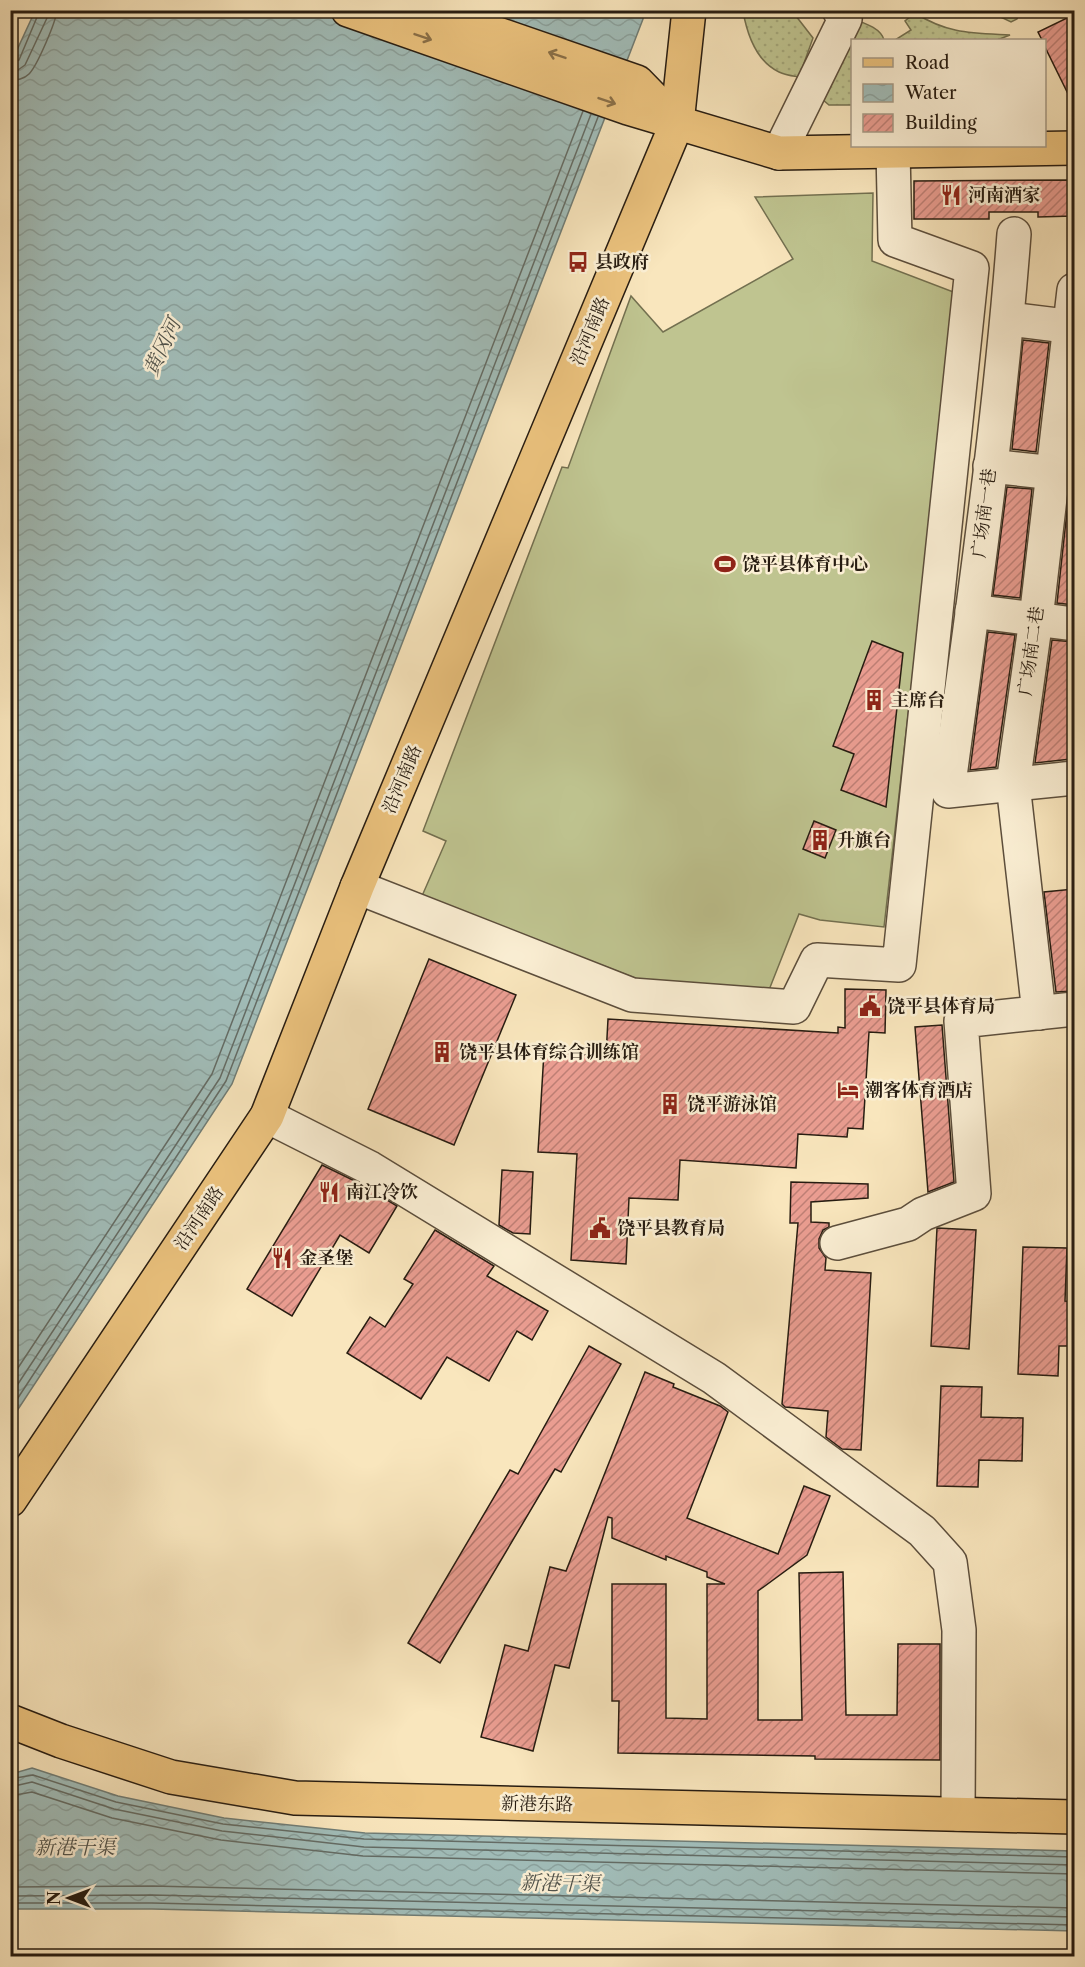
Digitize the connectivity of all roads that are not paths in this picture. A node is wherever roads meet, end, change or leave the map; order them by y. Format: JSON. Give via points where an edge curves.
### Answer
{"nodes":[{"id":1,"x":348,"y":10,"type":"edge"},
{"id":2,"x":428,"y":10,"type":"edge"},
{"id":3,"x":689,"y":10,"type":"edge"},
{"id":4,"x":839,"y":10,"type":"edge"},
{"id":5,"x":677,"y":123,"type":"junction"},
{"id":6,"x":1074,"y":148,"type":"edge"},
{"id":7,"x":893,"y":151,"type":"junction"},
{"id":8,"x":779,"y":153,"type":"junction"},
{"id":9,"x":1014,"y":234,"type":"dead end"},
{"id":10,"x":1074,"y":290,"type":"edge"},
{"id":11,"x":1008,"y":319,"type":"junction"},
{"id":12,"x":1072,"y":327,"type":"edge"},
{"id":13,"x":990,"y":466,"type":"junction"},
{"id":14,"x":1064,"y":474,"type":"edge"},
{"id":15,"x":972,"y":611,"type":"junction"},
{"id":16,"x":1036,"y":619,"type":"junction"},
{"id":17,"x":1074,"y":624,"type":"edge"},
{"id":18,"x":1074,"y":778,"type":"edge"},
{"id":19,"x":1013,"y":784,"type":"junction"},
{"id":20,"x":357,"y":887,"type":"junction"},
{"id":21,"x":1074,"y":1009,"type":"edge"},
{"id":22,"x":1039,"y":1013,"type":"junction"},
{"id":23,"x":267,"y":1116,"type":"junction"},
{"id":24,"x":837,"y":1243,"type":"dead end"},
{"id":25,"x":10,"y":1500,"type":"edge"},
{"id":26,"x":10,"y":1721,"type":"edge"},
{"id":27,"x":958,"y":1814,"type":"junction"},
{"id":28,"x":1074,"y":1817,"type":"edge"}],
"edges":[{"from":1,"to":5,"type":"main road","one_way":true},
{"from":5,"to":2,"type":"main road","one_way":true,"via":[[637,82]]},
{"from":3,"to":5,"type":"main road","name":"沿河南路"},
{"from":4,"to":8,"type":"street","via":[[845,19]]},
{"from":5,"to":8,"type":"main road"},
{"from":5,"to":20,"type":"main road","name":"沿河南路"},
{"from":6,"to":7,"type":"main road"},
{"from":7,"to":8,"type":"main road"},
{"from":7,"to":20,"type":"street","via":[[895,240],[972,268],[899,965],[818,960],[794,1007],[632,995],[556,953]]},
{"from":9,"to":11,"type":"street","name":"广场南一巷"},
{"from":10,"to":12,"type":"street","name":"广场南二巷"},
{"from":11,"to":12,"type":"street"},
{"from":11,"to":13,"type":"street","name":"广场南一巷"},
{"from":12,"to":14,"type":"street","name":"广场南二巷"},
{"from":13,"to":14,"type":"street"},
{"from":13,"to":15,"type":"street","name":"广场南一巷"},
{"from":14,"to":16,"type":"street","name":"广场南二巷"},
{"from":15,"to":16,"type":"street"},
{"from":15,"to":19,"type":"street","name":"广场南一巷","via":[[948,791]]},
{"from":16,"to":17,"type":"street"},
{"from":16,"to":19,"type":"street","name":"广场南二巷"},
{"from":18,"to":19,"type":"street"},
{"from":19,"to":22,"type":"street","name":"广场南二巷"},
{"from":20,"to":23,"type":"main road","name":"沿河南路"},
{"from":21,"to":22,"type":"street"},
{"from":22,"to":24,"type":"street","via":[[961,1021],[974,1194],[908,1224]]},
{"from":23,"to":25,"type":"main road","name":"沿河南路"},
{"from":23,"to":27,"type":"street","via":[[370,1168],[714,1378],[922,1532],[950,1562],[959,1630]]},
{"from":26,"to":27,"type":"main road","name":"新港东路","via":[[171,1777],[295,1798]]},
{"from":27,"to":28,"type":"main road","name":"新港东路"}]}
